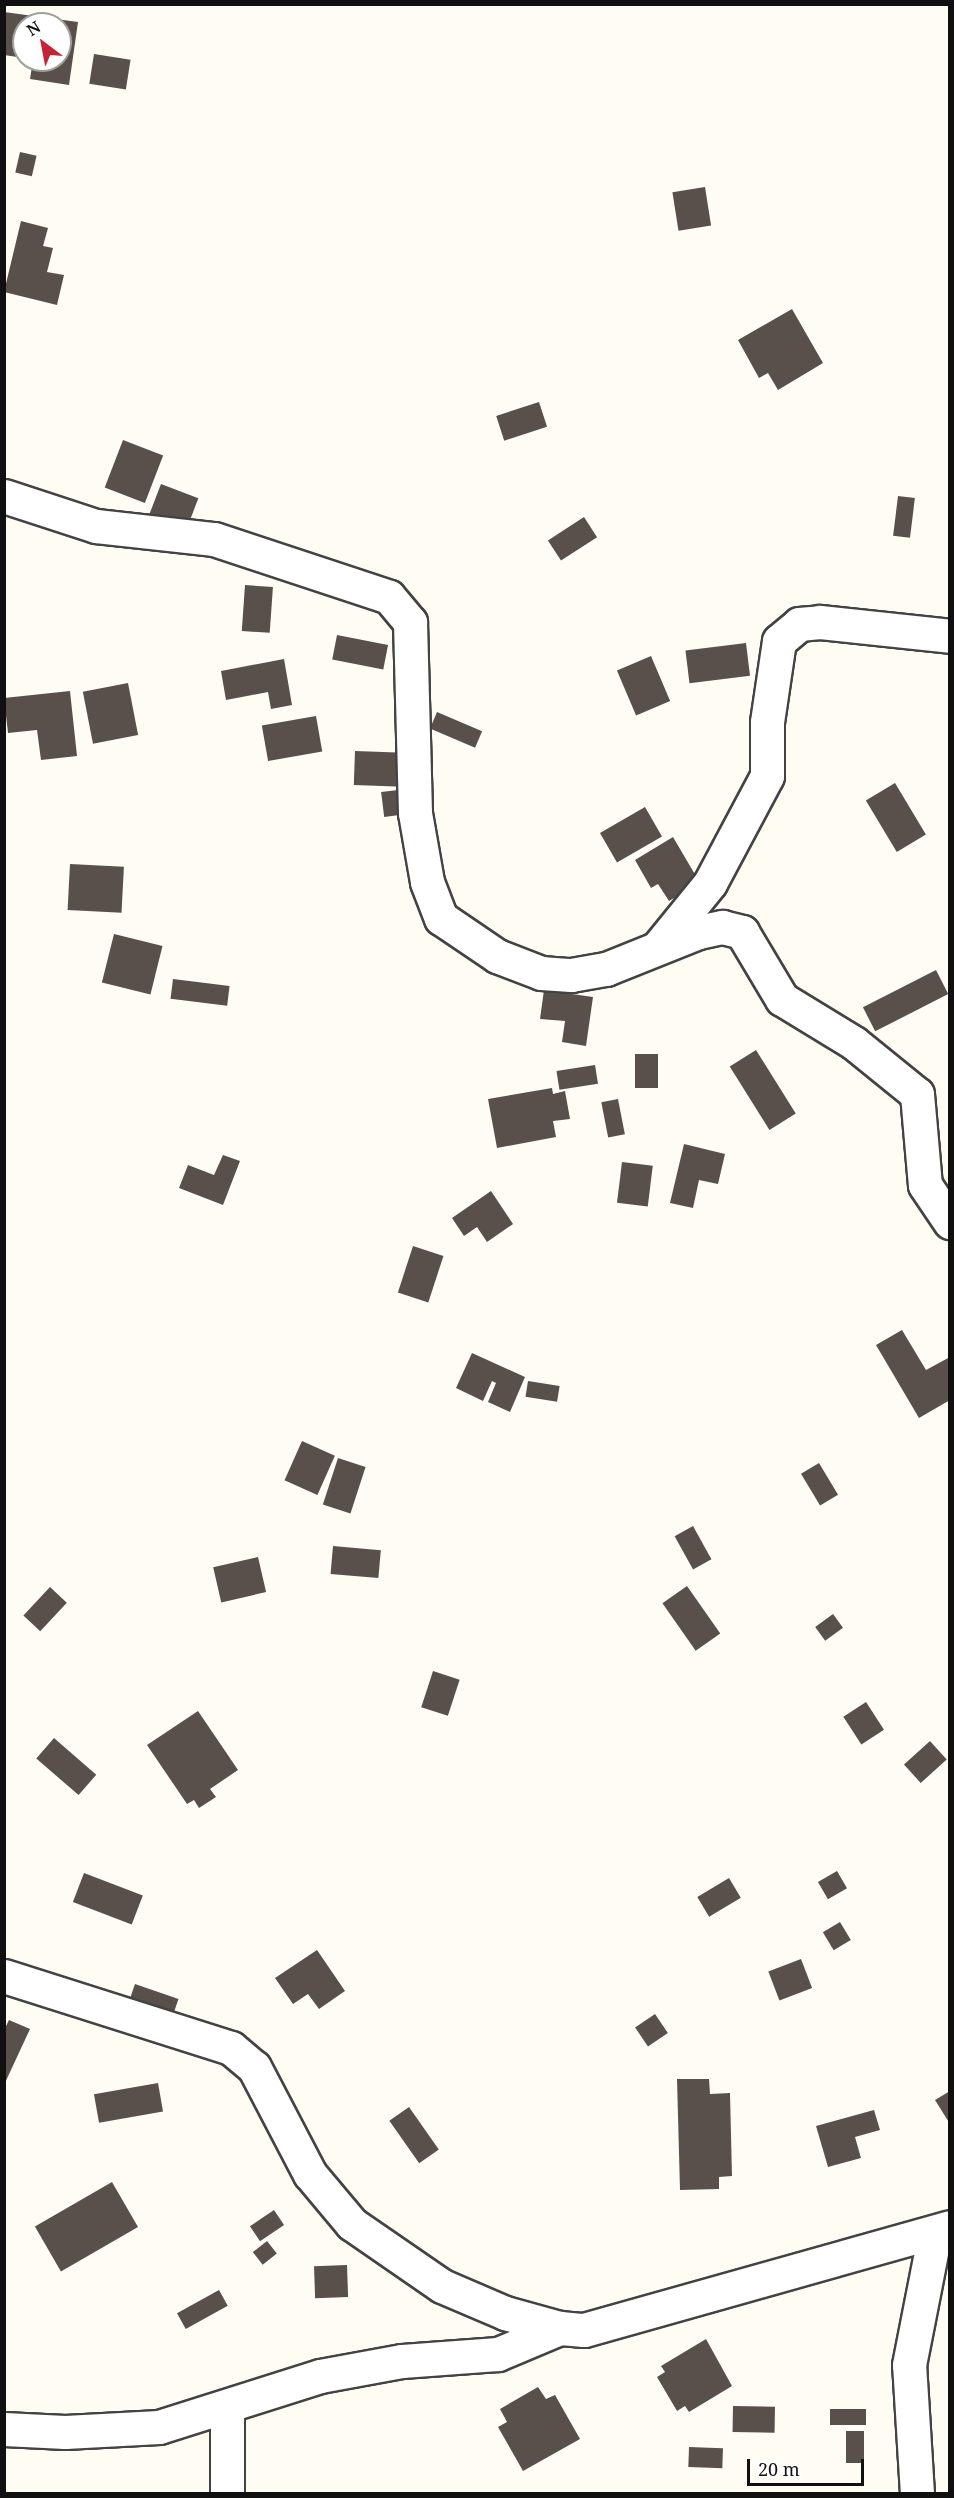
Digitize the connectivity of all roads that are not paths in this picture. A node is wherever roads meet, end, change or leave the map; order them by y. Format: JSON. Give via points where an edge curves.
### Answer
{"nodes":[{"id":1,"x":4,"y":496,"type":"edge"},
{"id":2,"x":950,"y":636,"type":"edge"},
{"id":3,"x":659,"y":946,"type":"junction"},
{"id":4,"x":950,"y":1222,"type":"edge"},
{"id":5,"x":4,"y":1976,"type":"edge"},
{"id":6,"x":942,"y":2230,"type":"edge"},
{"id":7,"x":560,"y":2328,"type":"junction"},
{"id":8,"x":227,"y":2406,"type":"junction"},
{"id":9,"x":4,"y":2429,"type":"edge"},
{"id":10,"x":227,"y":2493,"type":"edge"},
{"id":11,"x":917,"y":2493,"type":"edge"}],
"edges":[{"from":1,"to":3,"type":"street","via":[[96,526],[214,539],[389,597],[410,622],[415,813],[427,882],[441,918],[497,956],[541,973],[606,969]]},
{"from":2,"to":3,"type":"street","via":[[820,622],[800,624],[779,641],[767,722],[767,776],[710,883]]},
{"from":3,"to":4,"type":"street","via":[[722,927],[742,932],[753,942],[782,999],[908,1084],[921,1111],[925,1185]]},
{"from":5,"to":7,"type":"street","via":[[231,2048],[254,2067],[310,2174],[352,2224],[442,2286],[505,2313]]},
{"from":6,"to":7,"type":"street","via":[[584,2330]]},
{"from":6,"to":11,"type":"street","via":[[909,2365]]},
{"from":7,"to":8,"type":"street","via":[[498,2354],[402,2361],[320,2376]]},
{"from":8,"to":9,"type":"street","via":[[159,2427],[65,2432]]},
{"from":8,"to":10,"type":"street"}]}
